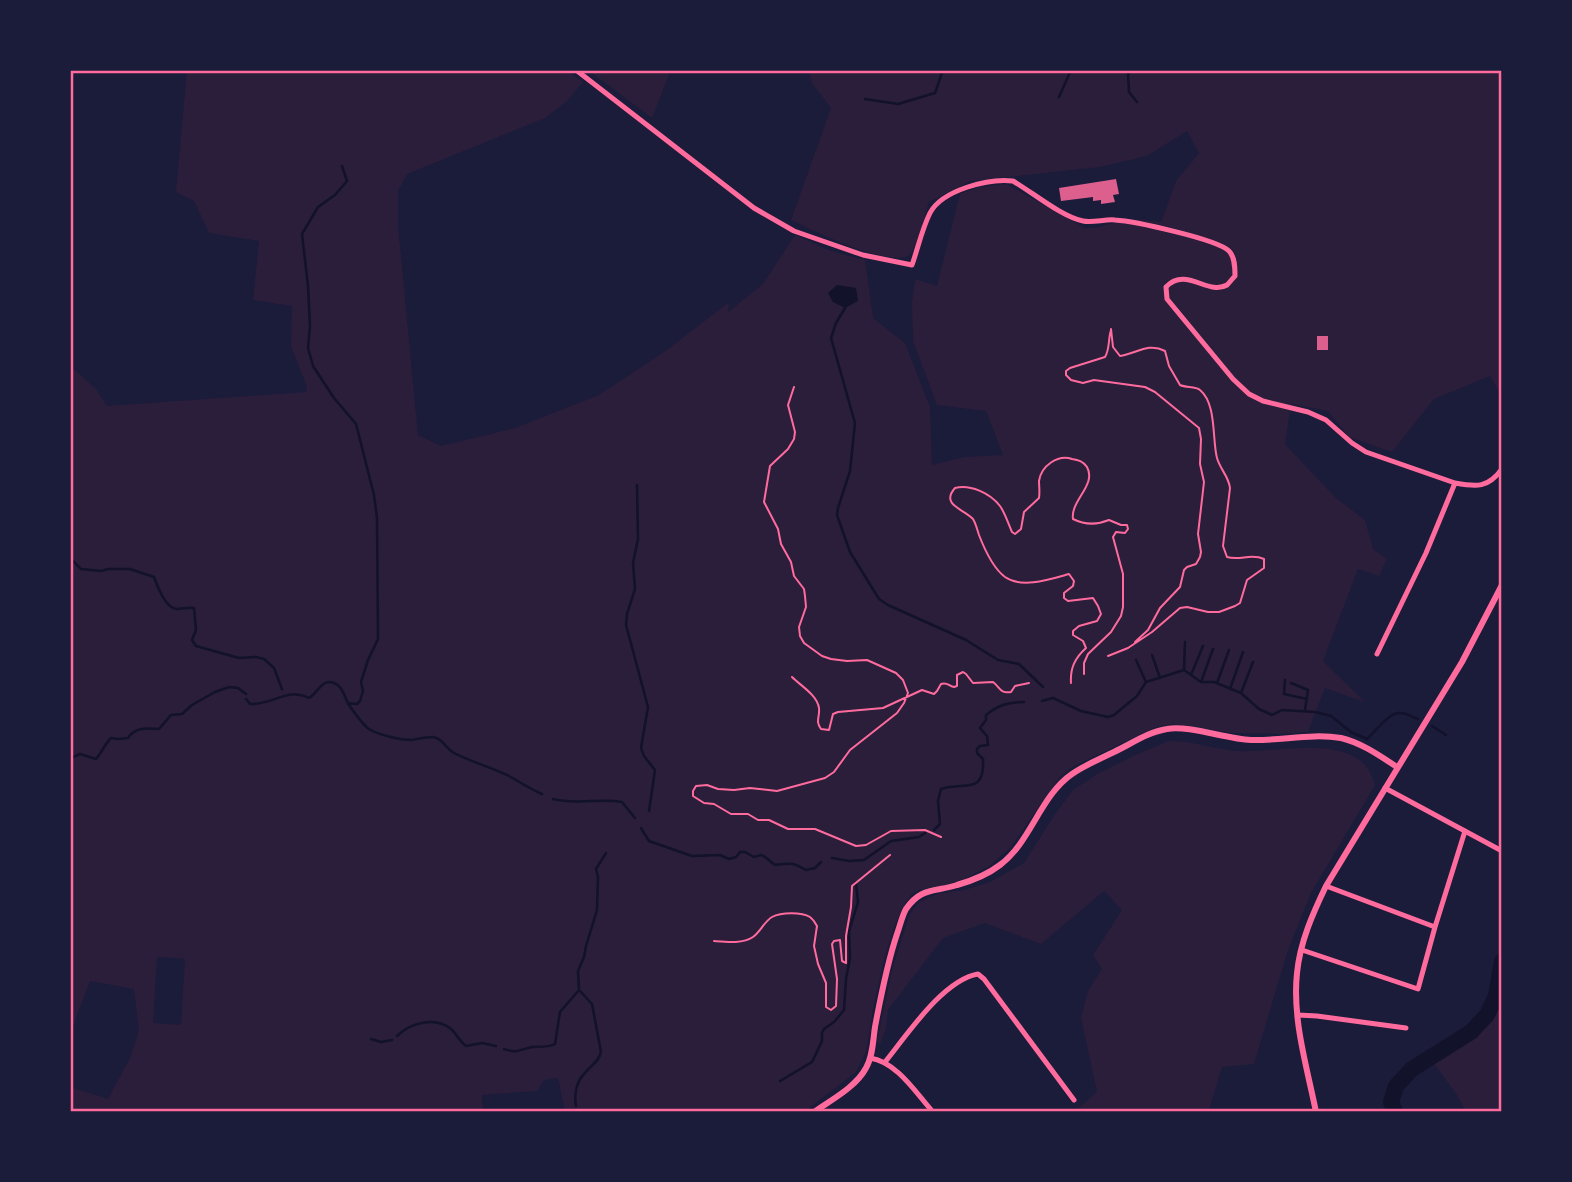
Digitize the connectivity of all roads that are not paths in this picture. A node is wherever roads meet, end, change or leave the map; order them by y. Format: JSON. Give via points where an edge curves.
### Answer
{"nodes":[{"id":1,"x":576,"y":70,"type":"edge"},
{"id":2,"x":1502,"y":469,"type":"edge"},
{"id":3,"x":1455,"y":483,"type":"junction"},
{"id":4,"x":1502,"y":584,"type":"edge"},
{"id":5,"x":1377,"y":654,"type":"dead end"},
{"id":6,"x":1397,"y":767,"type":"junction"},
{"id":7,"x":1385,"y":788,"type":"junction"},
{"id":8,"x":1465,"y":831,"type":"junction"},
{"id":9,"x":1502,"y":851,"type":"edge"},
{"id":10,"x":1326,"y":886,"type":"junction"},
{"id":11,"x":1435,"y":927,"type":"junction"},
{"id":12,"x":1302,"y":950,"type":"junction"},
{"id":13,"x":1298,"y":1015,"type":"junction"},
{"id":14,"x":1406,"y":1028,"type":"dead end"},
{"id":15,"x":870,"y":1058,"type":"junction"},
{"id":16,"x":886,"y":1062,"type":"junction"},
{"id":17,"x":1074,"y":1100,"type":"dead end"},
{"id":18,"x":814,"y":1112,"type":"edge"},
{"id":19,"x":933,"y":1112,"type":"edge"},
{"id":20,"x":1316,"y":1112,"type":"edge"}],
"edges":[{"from":1,"to":3,"type":"street","via":[[754,208],[794,231],[863,255],[912,265],[931,212],[940,200],[976,184],[1005,180],[1082,221],[1127,221],[1205,239],[1228,250],[1235,276],[1225,286],[1215,287],[1184,278],[1173,280],[1166,287],[1167,299],[1244,390],[1254,398],[1326,420],[1366,452]]},
{"from":2,"to":3,"type":"street","via":[[1484,485]]},
{"from":3,"to":5,"type":"street"},
{"from":4,"to":6,"type":"street","via":[[1462,662]]},
{"from":6,"to":7,"type":"street"},
{"from":6,"to":15,"type":"street","via":[[1342,738],[1252,740],[1186,729],[1151,734],[1086,766],[1058,787],[1017,849],[1000,865],[978,878],[931,890],[912,901],[890,954]]},
{"from":7,"to":8,"type":"street"},
{"from":7,"to":10,"type":"street"},
{"from":8,"to":9,"type":"street"},
{"from":8,"to":11,"type":"street"},
{"from":10,"to":11,"type":"street"},
{"from":10,"to":12,"type":"street"},
{"from":11,"to":12,"type":"street","via":[[1418,989]]},
{"from":12,"to":13,"type":"street","via":[[1297,971]]},
{"from":13,"to":14,"type":"street"},
{"from":13,"to":20,"type":"street"},
{"from":15,"to":16,"type":"street"},
{"from":15,"to":18,"type":"street","via":[[859,1078]]},
{"from":16,"to":17,"type":"street","via":[[942,994],[978,974]]},
{"from":16,"to":19,"type":"street"}]}
